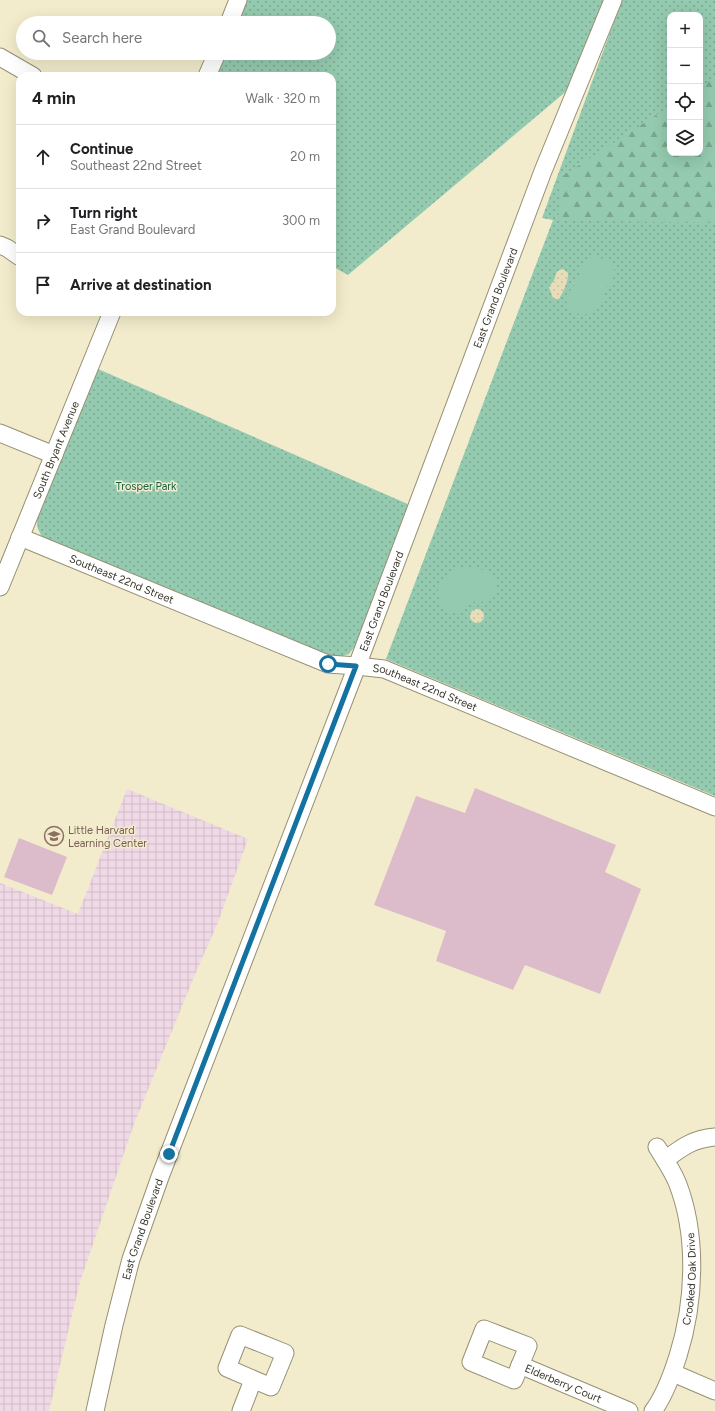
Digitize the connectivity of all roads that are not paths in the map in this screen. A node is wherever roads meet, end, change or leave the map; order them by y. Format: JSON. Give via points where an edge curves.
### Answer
{"nodes":[{"id":1,"x":238,"y":0,"type":"edge"},
{"id":2,"x":613,"y":0,"type":"edge"},
{"id":3,"x":232,"y":16,"type":"edge"},
{"id":4,"x":0,"y":57,"type":"edge"},
{"id":5,"x":214,"y":60,"type":"edge"},
{"id":6,"x":26,"y":72,"type":"edge"},
{"id":7,"x":209,"y":72,"type":"edge"},
{"id":8,"x":0,"y":245,"type":"edge"},
{"id":9,"x":16,"y":254,"type":"edge"},
{"id":10,"x":110,"y":316,"type":"edge"},
{"id":11,"x":0,"y":433,"type":"edge"},
{"id":12,"x":54,"y":455,"type":"junction"},
{"id":13,"x":20,"y":537,"type":"junction"},
{"id":14,"x":0,"y":587,"type":"edge"},
{"id":15,"x":356,"y":666,"type":"junction"},
{"id":16,"x":715,"y":807,"type":"edge"},
{"id":17,"x":715,"y":1137,"type":"edge"},
{"id":18,"x":520,"y":1365,"type":"dead end"},
{"id":19,"x":672,"y":1373,"type":"junction"},
{"id":20,"x":253,"y":1380,"type":"dead end"},
{"id":21,"x":715,"y":1391,"type":"edge"},
{"id":22,"x":95,"y":1411,"type":"edge"},
{"id":23,"x":241,"y":1411,"type":"edge"},
{"id":24,"x":629,"y":1411,"type":"edge"},
{"id":25,"x":653,"y":1411,"type":"edge"}],
"edges":[{"from":1,"to":3,"type":"street"},
{"from":2,"to":15,"type":"street","name":"East Grand Boulevard","via":[[543,171]]},
{"from":4,"to":6,"type":"street"},
{"from":5,"to":7,"type":"street"},
{"from":8,"to":9,"type":"street"},
{"from":10,"to":12,"type":"street","name":"South Bryant Avenue"},
{"from":11,"to":12,"type":"street"},
{"from":12,"to":13,"type":"street","name":"South Bryant Avenue"},
{"from":13,"to":14,"type":"street","name":"South Bryant Avenue"},
{"from":13,"to":15,"type":"street","name":"Southeast 22nd Street","via":[[328,664]]},
{"from":15,"to":16,"type":"street","name":"Southeast 22nd Street","via":[[384,670]]},
{"from":15,"to":22,"type":"street","name":"East Grand Boulevard","via":[[150,1207],[132,1259],[114,1325]]},
{"from":17,"to":19,"type":"street","name":"Crooked Oak Drive","via":[[700,1138],[679,1149],[661,1153],[676,1182],[686,1210],[693,1266],[685,1332]]},
{"from":18,"to":24,"type":"street","name":"Elderberry Court"},
{"from":19,"to":21,"type":"street"},
{"from":19,"to":25,"type":"street","name":"Crooked Oak Drive","via":[[660,1402]]},
{"from":20,"to":23,"type":"street"}]}
